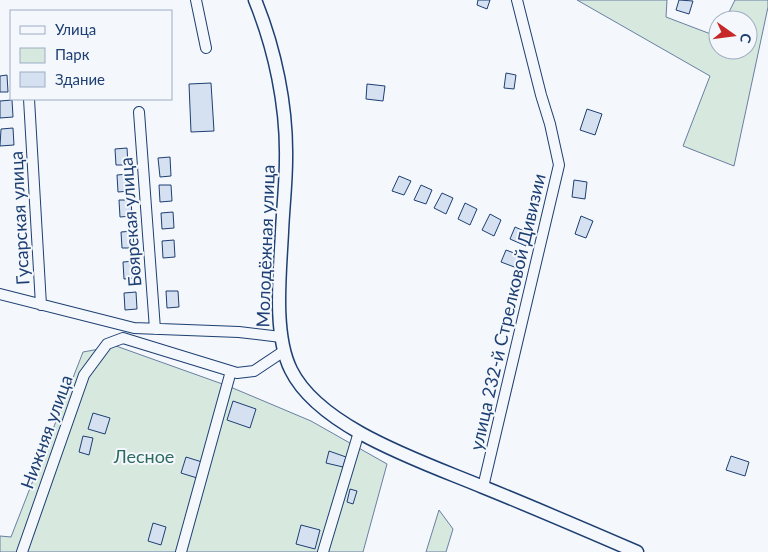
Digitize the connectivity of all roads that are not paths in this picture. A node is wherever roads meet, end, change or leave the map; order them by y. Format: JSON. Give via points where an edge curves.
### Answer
{"nodes":[{"id":1,"x":196,"y":0,"type":"edge"},
{"id":2,"x":255,"y":0,"type":"edge"},
{"id":3,"x":517,"y":0,"type":"edge"},
{"id":4,"x":206,"y":48,"type":"dead end"},
{"id":5,"x":29,"y":100,"type":"edge"},
{"id":6,"x":139,"y":112,"type":"dead end"},
{"id":7,"x":0,"y":294,"type":"edge"},
{"id":8,"x":42,"y":305,"type":"junction"},
{"id":9,"x":155,"y":329,"type":"junction"},
{"id":10,"x":281,"y":337,"type":"junction"},
{"id":11,"x":284,"y":351,"type":"junction"},
{"id":12,"x":231,"y":371,"type":"junction"},
{"id":13,"x":359,"y":432,"type":"junction"},
{"id":14,"x":483,"y":487,"type":"junction"},
{"id":15,"x":22,"y":552,"type":"edge"},
{"id":16,"x":181,"y":552,"type":"edge"},
{"id":17,"x":323,"y":552,"type":"edge"},
{"id":18,"x":637,"y":552,"type":"edge"}],
"edges":[{"from":1,"to":4,"type":"street"},
{"from":2,"to":10,"type":"main road","name":"Молодёжная улица","via":[[266,27],[282,92],[286,157]]},
{"from":3,"to":14,"type":"street","name":"улица 232-й Стрелковой Дивизии","via":[[559,165]]},
{"from":5,"to":8,"type":"street","name":"Гусарская улица"},
{"from":6,"to":9,"type":"street","name":"Боярская улица"},
{"from":7,"to":8,"type":"street"},
{"from":8,"to":9,"type":"street","via":[[134,328]]},
{"from":9,"to":10,"type":"street"},
{"from":10,"to":11,"type":"main road","name":"Молодёжная улица"},
{"from":11,"to":12,"type":"street","via":[[254,370]]},
{"from":11,"to":13,"type":"main road","name":"Молодёжная улица","via":[[299,383],[328,413]]},
{"from":12,"to":15,"type":"street","name":"Нижняя улица","via":[[123,338],[107,344],[84,375]]},
{"from":12,"to":16,"type":"street"},
{"from":13,"to":14,"type":"main road","name":"Молодёжная улица","via":[[424,464]]},
{"from":13,"to":17,"type":"street"},
{"from":14,"to":18,"type":"main road","name":"Молодёжная улица"}]}
